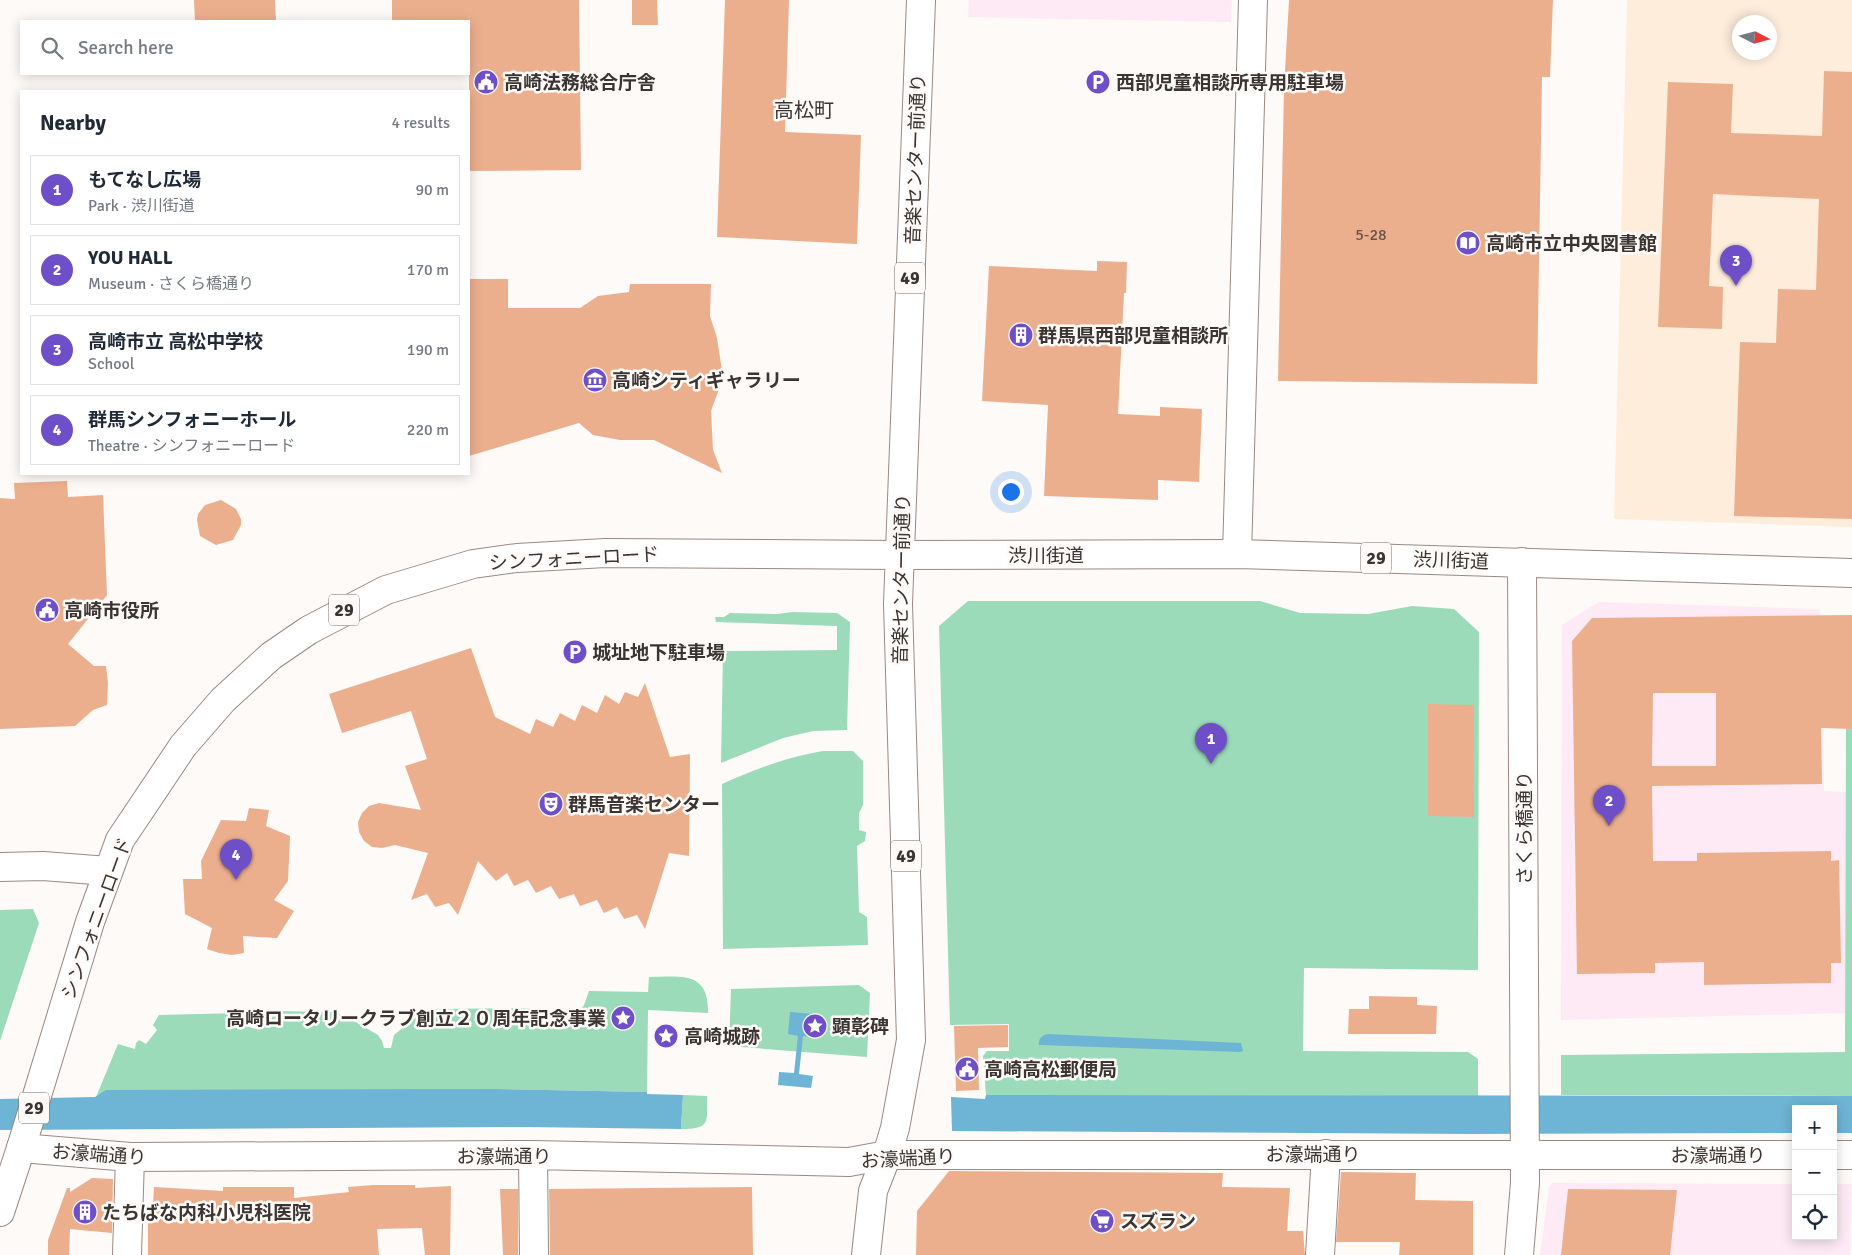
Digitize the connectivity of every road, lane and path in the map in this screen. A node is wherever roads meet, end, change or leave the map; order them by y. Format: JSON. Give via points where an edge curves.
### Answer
{"nodes":[{"id":1,"x":921,"y":0,"type":"edge"},
{"id":2,"x":1253,"y":0,"type":"edge"},
{"id":3,"x":1237,"y":554,"type":"junction"},
{"id":4,"x":899,"y":555,"type":"junction"},
{"id":5,"x":1522,"y":562,"type":"junction"},
{"id":6,"x":1852,"y":573,"type":"edge"},
{"id":7,"x":0,"y":866,"type":"edge"},
{"id":8,"x":108,"y":871,"type":"junction"},
{"id":9,"x":1524,"y":1144,"type":"junction"},
{"id":10,"x":21,"y":1148,"type":"junction"},
{"id":11,"x":1326,"y":1154,"type":"junction"},
{"id":12,"x":534,"y":1155,"type":"junction"},
{"id":13,"x":887,"y":1155,"type":"junction"},
{"id":14,"x":1792,"y":1155,"type":"edge"},
{"id":15,"x":1837,"y":1155,"type":"edge"},
{"id":16,"x":1852,"y":1155,"type":"edge"},
{"id":17,"x":130,"y":1157,"type":"junction"},
{"id":18,"x":0,"y":1212,"type":"edge"},
{"id":19,"x":127,"y":1255,"type":"edge"},
{"id":20,"x":534,"y":1255,"type":"edge"},
{"id":21,"x":866,"y":1255,"type":"edge"},
{"id":22,"x":1320,"y":1255,"type":"edge"},
{"id":23,"x":1519,"y":1255,"type":"edge"}],
"edges":[{"from":1,"to":4,"type":"main road","name":"音楽センター前通り","number":"49"},
{"from":2,"to":3,"type":"main road"},
{"from":3,"to":4,"type":"main road","name":"渋川街道","number":"29"},
{"from":3,"to":5,"type":"main road","name":"渋川街道","number":"29"},
{"from":4,"to":8,"type":"main road","name":"シンフォニーロード","number":"29","via":[[605,553],[517,558],[473,564],[386,590],[309,630],[271,656],[223,700],[183,746],[152,791],[120,840]]},
{"from":4,"to":13,"type":"main road","name":"音楽センター前通り","number":"49","via":[[911,1040]]},
{"from":5,"to":6,"type":"main road","name":"渋川街道","number":"29"},
{"from":5,"to":9,"type":"main road","name":"さくら橋通り"},
{"from":7,"to":8,"type":"main road"},
{"from":8,"to":10,"type":"main road","name":"シンフォニーロード","number":"29"},
{"from":9,"to":11,"type":"main road","name":"お濠端通り"},
{"from":9,"to":14,"type":"main road","name":"お濠端通り"},
{"from":9,"to":23,"type":"main road","via":[[1525,1183]]},
{"from":10,"to":17,"type":"main road","name":"お濠端通り"},
{"from":10,"to":18,"type":"main road","name":"シンフォニーロード","number":"29"},
{"from":11,"to":13,"type":"main road","name":"お濠端通り"},
{"from":11,"to":22,"type":"main road"},
{"from":12,"to":13,"type":"main road","name":"お濠端通り","via":[[849,1162]]},
{"from":12,"to":17,"type":"main road","name":"お濠端通り"},
{"from":12,"to":20,"type":"main road"},
{"from":13,"to":21,"type":"main road","number":"49","via":[[873,1192]]},
{"from":15,"to":16,"type":"main road"},
{"from":17,"to":19,"type":"main road"}]}
